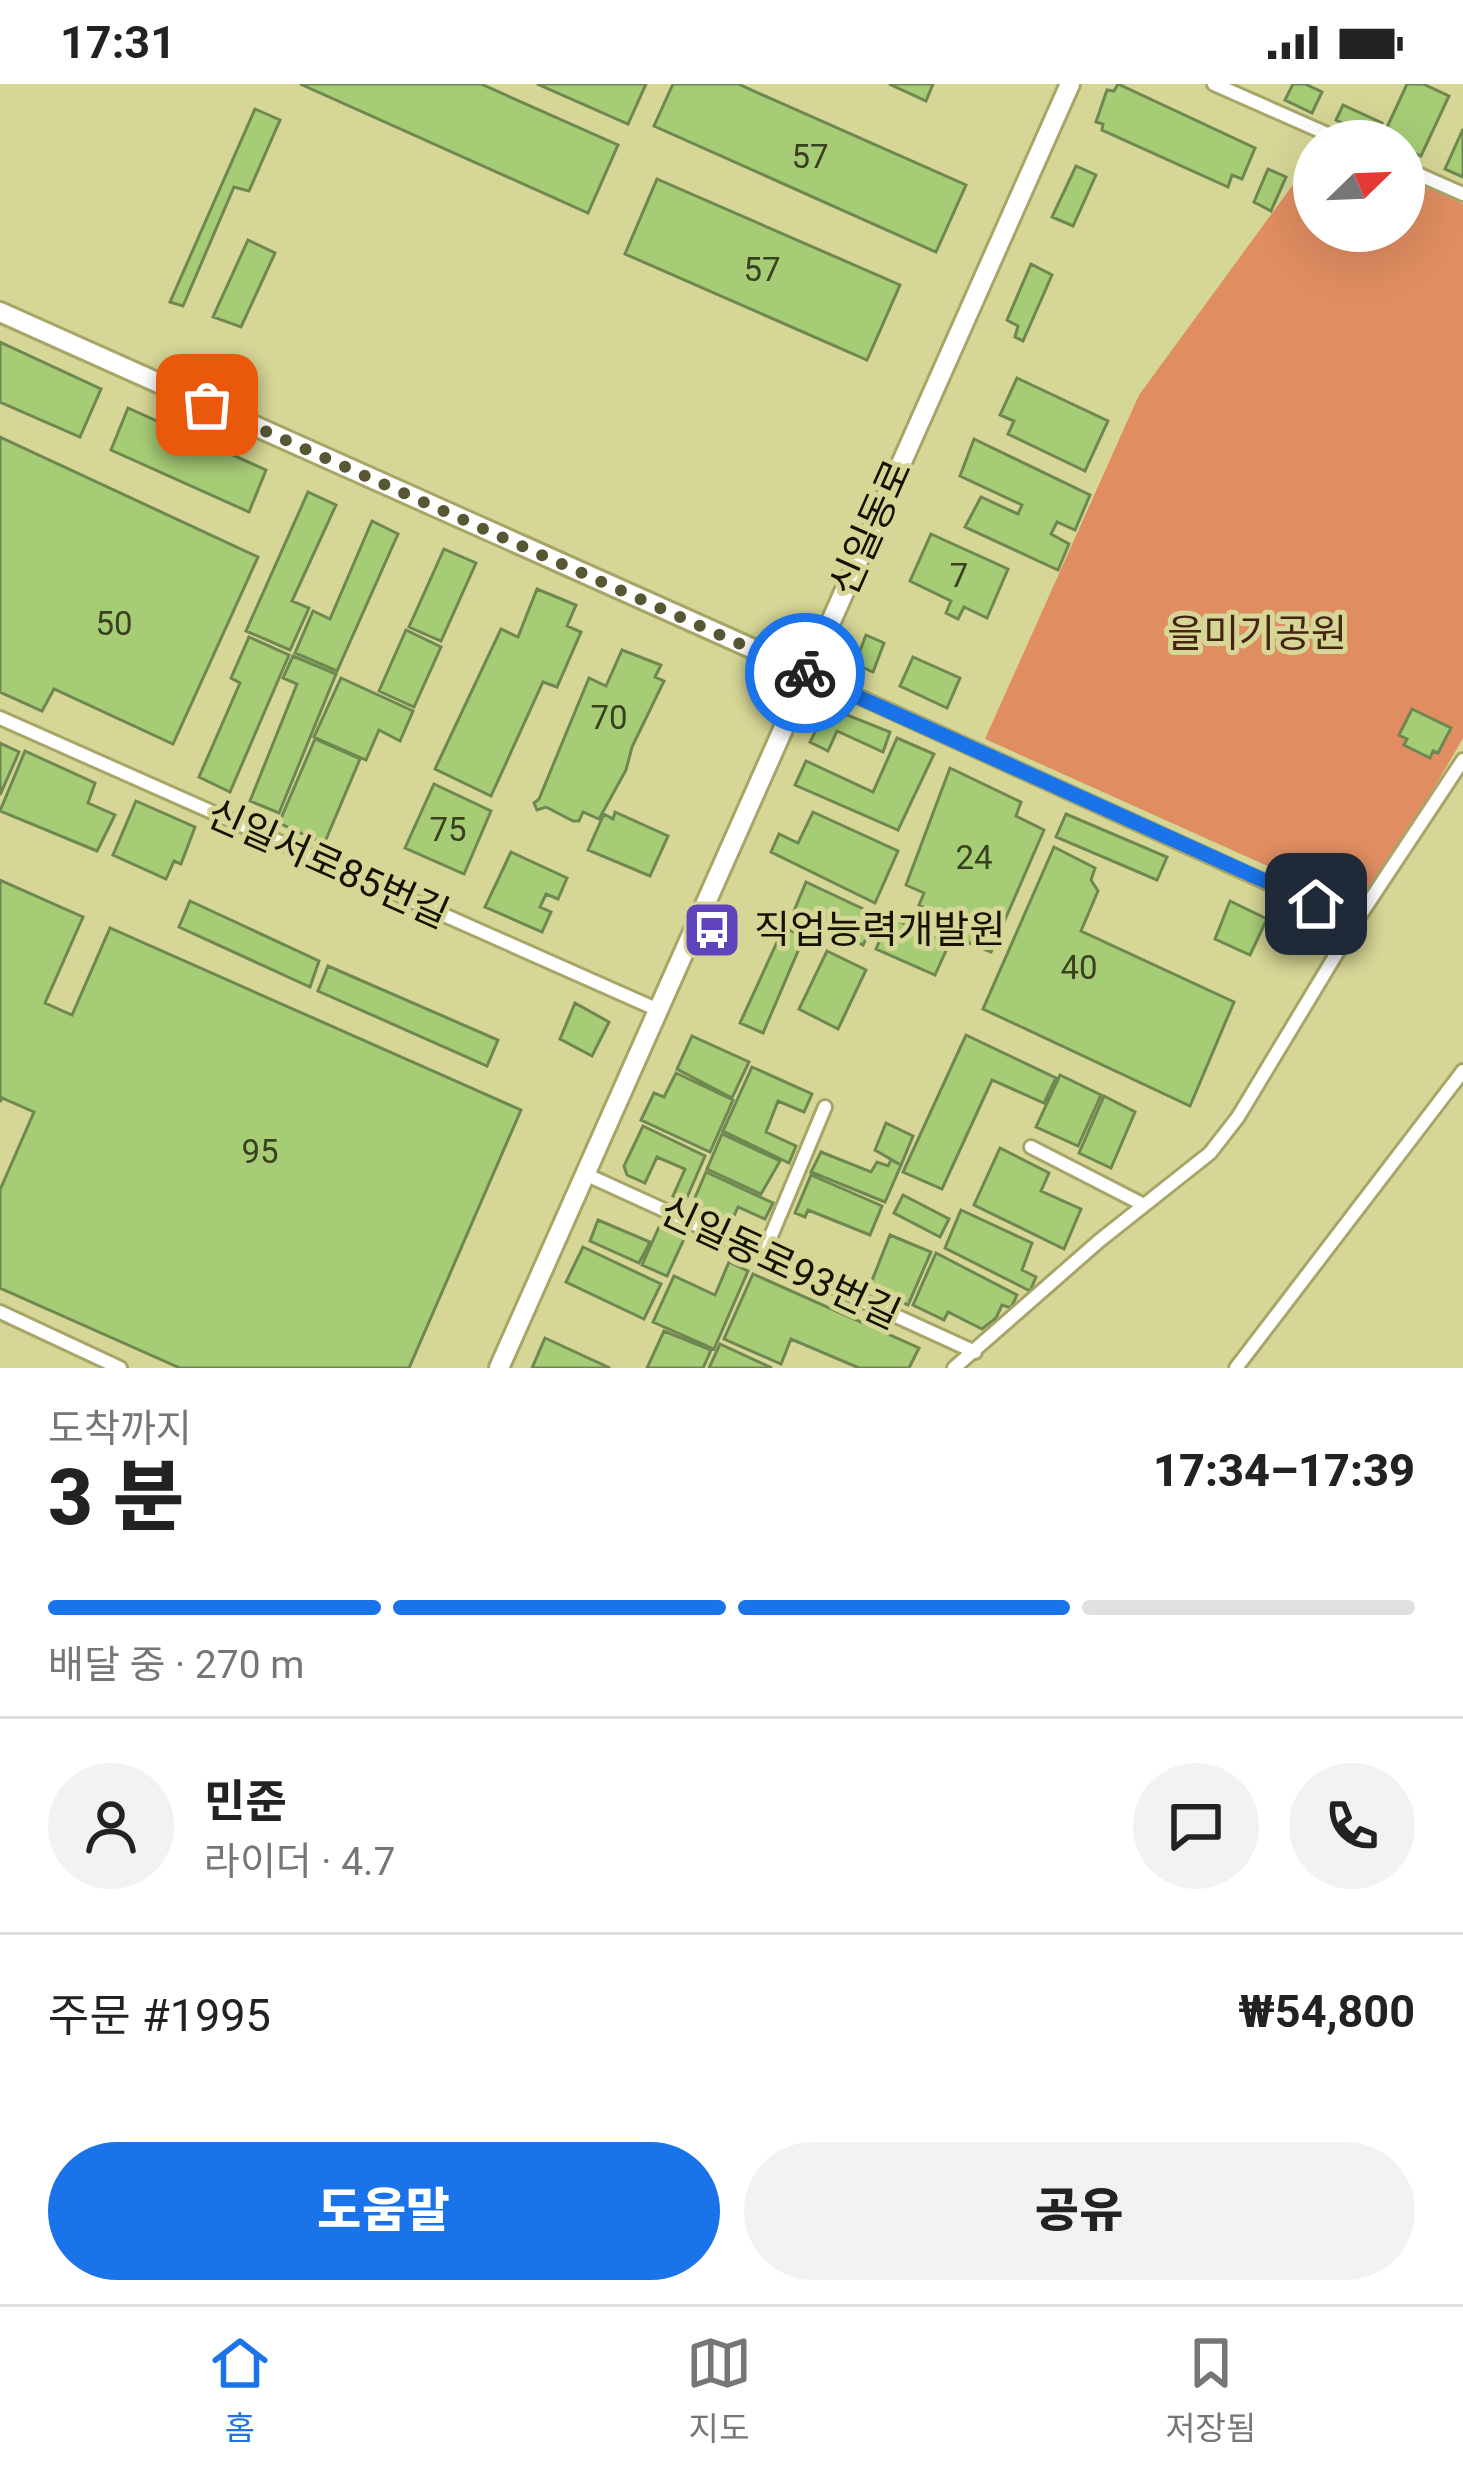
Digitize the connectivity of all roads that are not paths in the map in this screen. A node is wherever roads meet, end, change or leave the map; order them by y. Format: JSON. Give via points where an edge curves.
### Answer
{"nodes":[{"id":1,"x":1070,"y":84,"type":"edge"},
{"id":2,"x":1214,"y":84,"type":"edge"},
{"id":3,"x":1295,"y":120,"type":"edge"},
{"id":4,"x":1425,"y":177,"type":"edge"},
{"id":5,"x":1463,"y":194,"type":"edge"},
{"id":6,"x":0,"y":312,"type":"edge"},
{"id":7,"x":806,"y":673,"type":"junction"},
{"id":8,"x":0,"y":718,"type":"edge"},
{"id":9,"x":1463,"y":760,"type":"edge"},
{"id":10,"x":1355,"y":923,"type":"junction"},
{"id":11,"x":656,"y":1009,"type":"junction"},
{"id":12,"x":1463,"y":1072,"type":"edge"},
{"id":13,"x":825,"y":1107,"type":"dead end"},
{"id":14,"x":1031,"y":1147,"type":"dead end"},
{"id":15,"x":584,"y":1174,"type":"junction"},
{"id":16,"x":1144,"y":1205,"type":"junction"},
{"id":17,"x":763,"y":1255,"type":"junction"},
{"id":18,"x":0,"y":1312,"type":"edge"},
{"id":19,"x":975,"y":1352,"type":"junction"},
{"id":20,"x":120,"y":1368,"type":"edge"},
{"id":21,"x":499,"y":1368,"type":"edge"},
{"id":22,"x":954,"y":1368,"type":"edge"},
{"id":23,"x":1236,"y":1368,"type":"edge"}],
"edges":[{"from":1,"to":7,"type":"main road","name":"신일동로"},
{"from":2,"to":3,"type":"street"},
{"from":4,"to":5,"type":"street"},
{"from":6,"to":7,"type":"main road"},
{"from":7,"to":10,"type":"street"},
{"from":7,"to":11,"type":"main road","name":"신일동로"},
{"from":8,"to":11,"type":"street","name":"신일서로85번길"},
{"from":9,"to":10,"type":"street"},
{"from":10,"to":16,"type":"street","via":[[1238,1117],[1210,1153]]},
{"from":11,"to":15,"type":"main road","name":"신일동로"},
{"from":12,"to":23,"type":"street"},
{"from":13,"to":17,"type":"street"},
{"from":14,"to":16,"type":"street"},
{"from":15,"to":17,"type":"street","name":"신일동로93번길"},
{"from":15,"to":21,"type":"main road","name":"신일동로"},
{"from":16,"to":19,"type":"street"},
{"from":17,"to":19,"type":"street","name":"신일동로93번길"},
{"from":18,"to":20,"type":"street"},
{"from":19,"to":22,"type":"street"}]}
